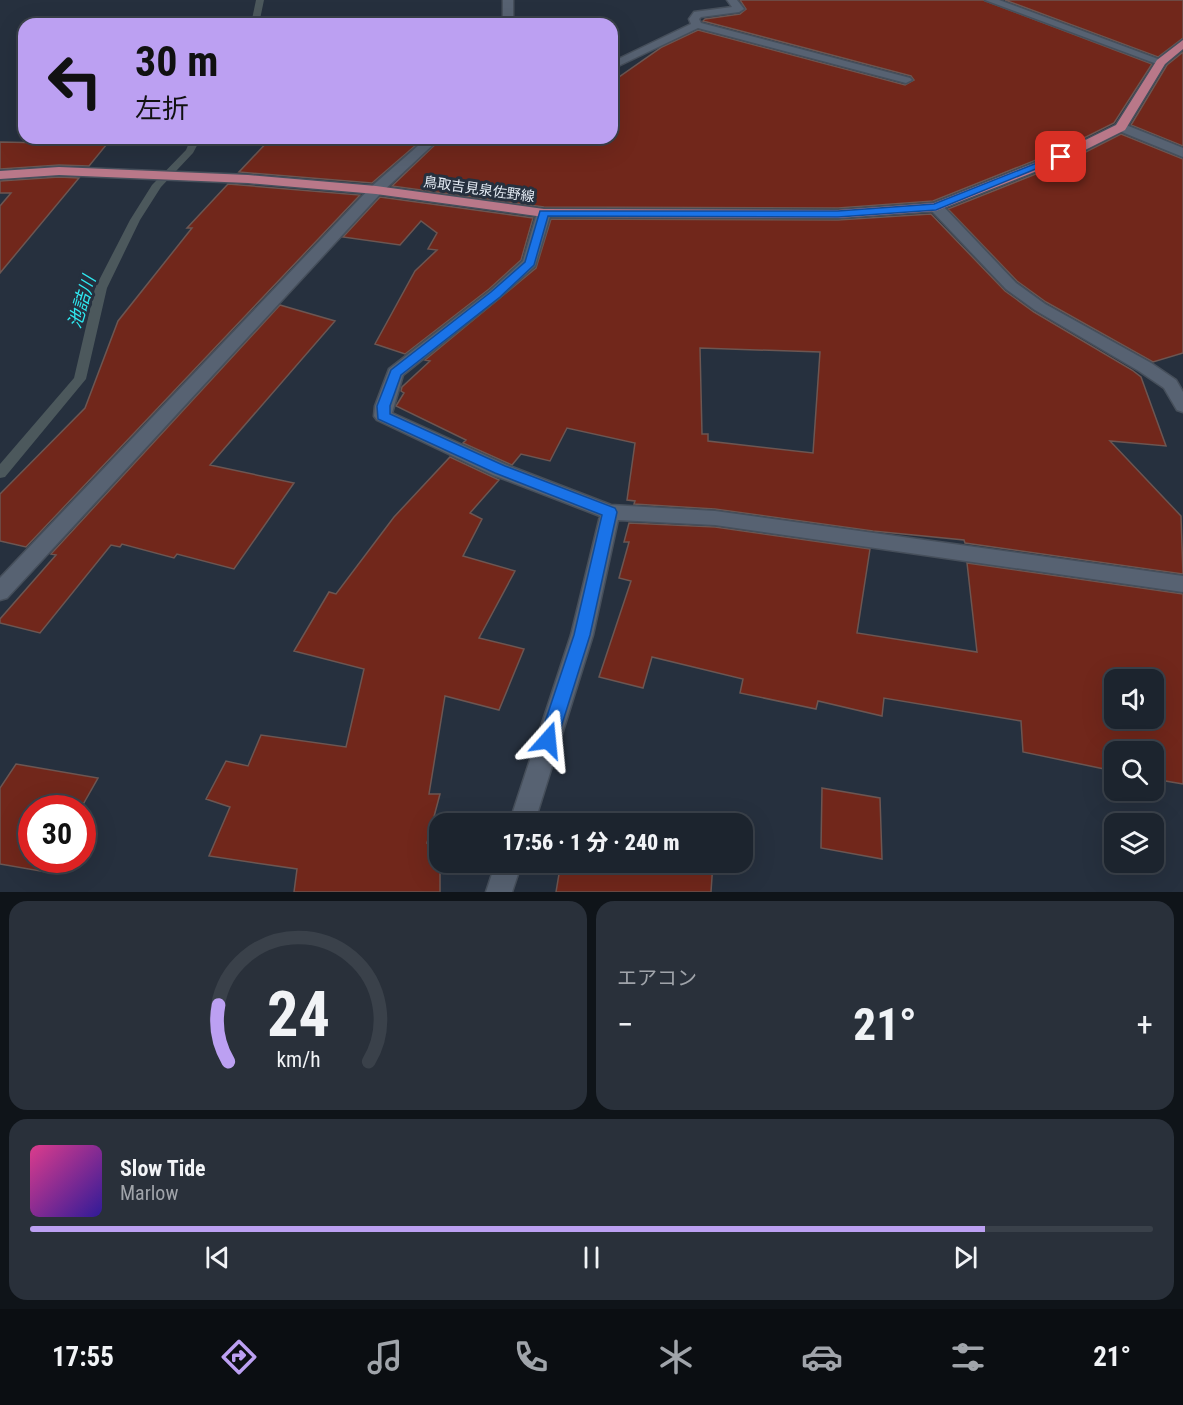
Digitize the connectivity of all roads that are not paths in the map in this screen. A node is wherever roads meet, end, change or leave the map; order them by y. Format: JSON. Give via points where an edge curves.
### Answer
{"nodes":[{"id":1,"x":508,"y":0,"type":"edge"},
{"id":2,"x":732,"y":0,"type":"edge"},
{"id":3,"x":990,"y":0,"type":"edge"},
{"id":4,"x":508,"y":18,"type":"edge"},
{"id":5,"x":697,"y":25,"type":"junction"},
{"id":6,"x":1183,"y":43,"type":"edge"},
{"id":7,"x":1161,"y":62,"type":"junction"},
{"id":8,"x":618,"y":63,"type":"edge"},
{"id":9,"x":906,"y":80,"type":"dead end"},
{"id":10,"x":1121,"y":127,"type":"junction"},
{"id":11,"x":427,"y":144,"type":"edge"},
{"id":12,"x":1183,"y":153,"type":"edge"},
{"id":13,"x":0,"y":175,"type":"edge"},
{"id":14,"x":376,"y":190,"type":"junction"},
{"id":15,"x":936,"y":207,"type":"junction"},
{"id":16,"x":544,"y":213,"type":"junction"},
{"id":17,"x":1176,"y":382,"type":"edge"},
{"id":18,"x":1183,"y":406,"type":"edge"},
{"id":19,"x":610,"y":512,"type":"junction"},
{"id":20,"x":1183,"y":584,"type":"edge"},
{"id":21,"x":0,"y":592,"type":"edge"},
{"id":22,"x":525,"y":813,"type":"edge"},
{"id":23,"x":505,"y":873,"type":"edge"},
{"id":24,"x":499,"y":892,"type":"edge"}],
"edges":[{"from":1,"to":4,"type":"street"},
{"from":2,"to":5,"type":"street","via":[[739,9],[698,14],[694,19]]},
{"from":3,"to":7,"type":"street"},
{"from":5,"to":8,"type":"street"},
{"from":5,"to":9,"type":"street"},
{"from":6,"to":7,"type":"main road"},
{"from":7,"to":10,"type":"main road"},
{"from":10,"to":12,"type":"street"},
{"from":10,"to":15,"type":"main road","name":"鳥取吉見泉佐野線","via":[[1061,157]]},
{"from":11,"to":14,"type":"street"},
{"from":13,"to":14,"type":"main road","name":"鳥取吉見泉佐野線","via":[[59,171],[155,174]]},
{"from":14,"to":16,"type":"main road","name":"鳥取吉見泉佐野線"},
{"from":14,"to":21,"type":"street"},
{"from":15,"to":16,"type":"main road","name":"鳥取吉見泉佐野線","via":[[838,214]]},
{"from":15,"to":17,"type":"street","via":[[1011,286],[1040,307]]},
{"from":16,"to":19,"type":"street","via":[[530,263],[395,373],[383,416],[500,470]]},
{"from":17,"to":18,"type":"street"},
{"from":19,"to":20,"type":"street","via":[[715,518]]},
{"from":19,"to":22,"type":"street","via":[[582,635]]},
{"from":23,"to":24,"type":"street"}]}
